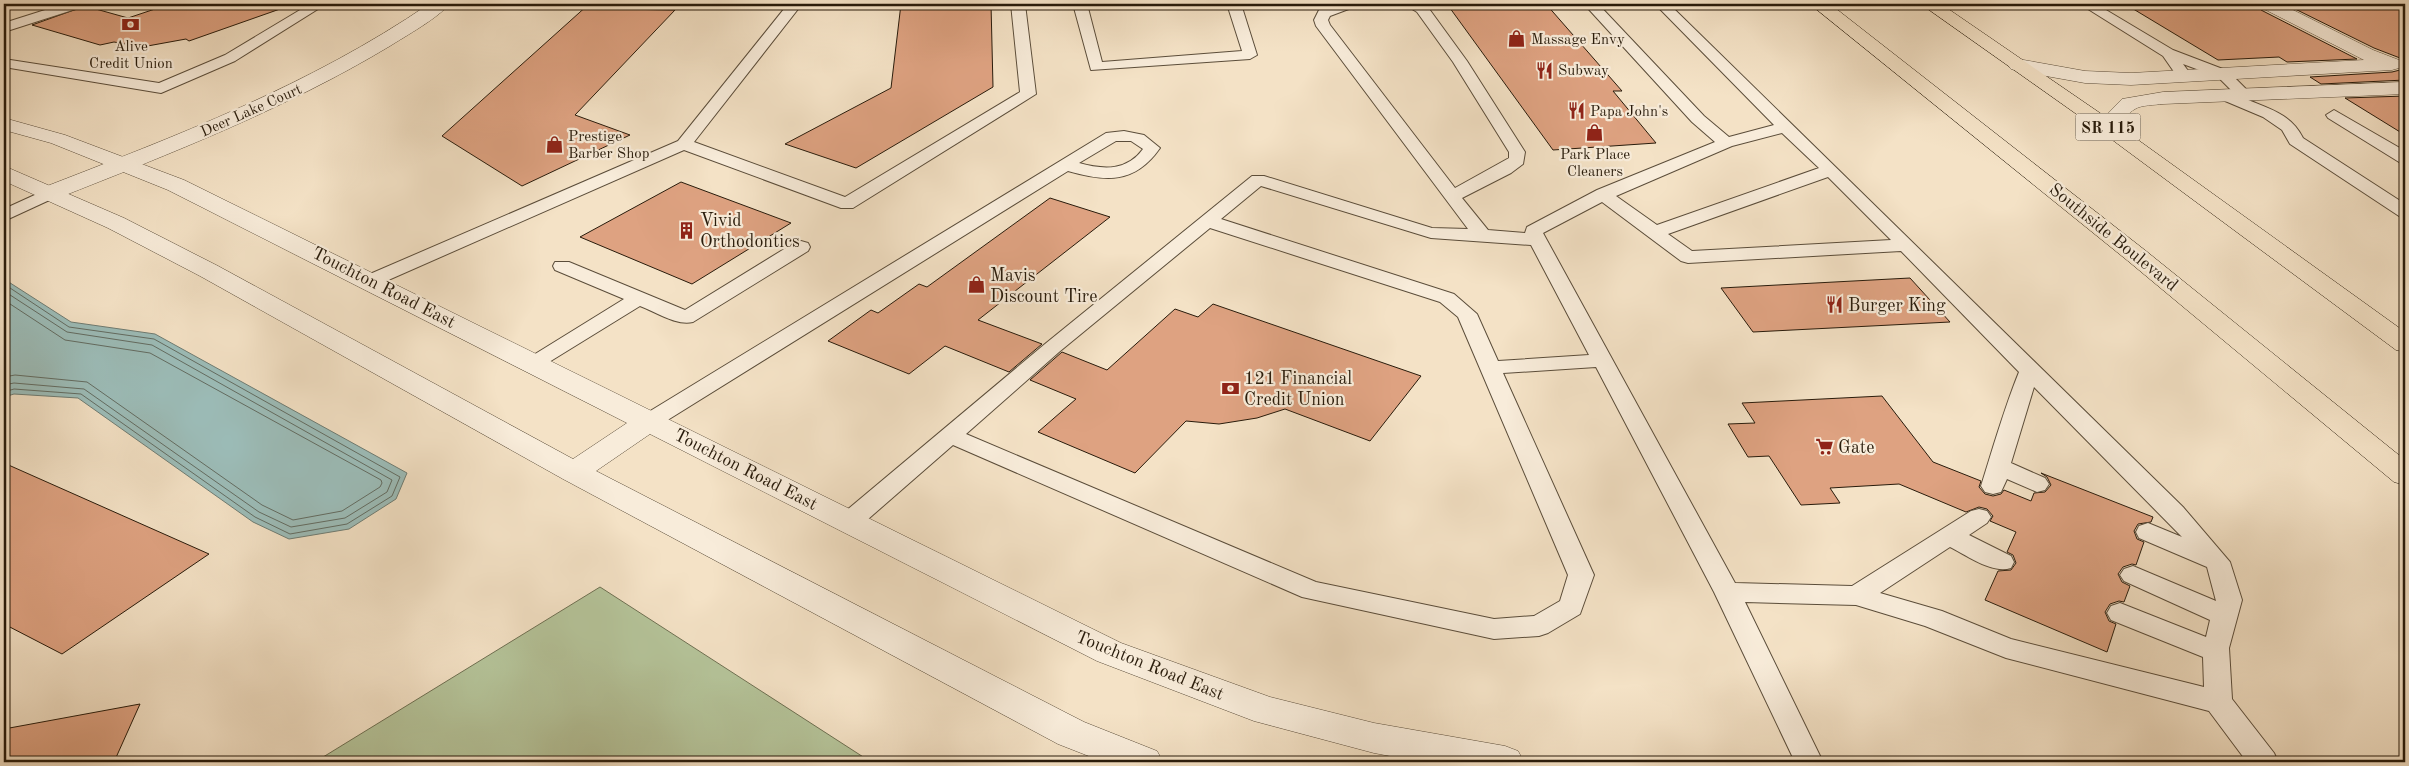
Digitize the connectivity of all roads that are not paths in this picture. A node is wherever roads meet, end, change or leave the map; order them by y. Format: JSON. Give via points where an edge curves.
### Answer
{"nodes":[{"id":1,"x":77,"y":4,"type":"edge"},
{"id":2,"x":319,"y":4,"type":"edge"},
{"id":3,"x":440,"y":4,"type":"edge"},
{"id":4,"x":794,"y":4,"type":"edge"},
{"id":5,"x":1018,"y":4,"type":"edge"},
{"id":6,"x":1080,"y":4,"type":"edge"},
{"id":7,"x":1096,"y":4,"type":"edge"},
{"id":8,"x":1234,"y":4,"type":"edge"},
{"id":9,"x":1349,"y":4,"type":"edge"},
{"id":10,"x":1411,"y":4,"type":"edge"},
{"id":11,"x":1591,"y":4,"type":"edge"},
{"id":12,"x":1662,"y":4,"type":"edge"},
{"id":13,"x":1819,"y":4,"type":"edge"},
{"id":14,"x":1930,"y":4,"type":"edge"},
{"id":15,"x":2087,"y":4,"type":"edge"},
{"id":16,"x":2268,"y":4,"type":"edge"},
{"id":17,"x":4,"y":28,"type":"edge"},
{"id":18,"x":2168,"y":54,"type":"junction"},
{"id":19,"x":4,"y":63,"type":"edge"},
{"id":20,"x":2018,"y":65,"type":"junction"},
{"id":21,"x":2399,"y":67,"type":"edge"},
{"id":22,"x":2223,"y":74,"type":"junction"},
{"id":23,"x":2184,"y":76,"type":"junction"},
{"id":24,"x":2405,"y":88,"type":"edge"},
{"id":25,"x":2270,"y":94,"type":"junction"},
{"id":26,"x":2223,"y":95,"type":"junction"},
{"id":27,"x":2244,"y":95,"type":"junction"},
{"id":28,"x":2269,"y":114,"type":"junction"},
{"id":29,"x":2334,"y":115,"type":"dead end"},
{"id":30,"x":4,"y":124,"type":"edge"},
{"id":31,"x":2106,"y":126,"type":"junction"},
{"id":32,"x":1785,"y":127,"type":"junction"},
{"id":33,"x":1726,"y":143,"type":"junction"},
{"id":34,"x":684,"y":144,"type":"junction"},
{"id":35,"x":2405,"y":158,"type":"edge"},
{"id":36,"x":124,"y":164,"type":"junction"},
{"id":37,"x":1066,"y":165,"type":"dead end"},
{"id":38,"x":1831,"y":170,"type":"junction"},
{"id":39,"x":4,"y":173,"type":"edge"},
{"id":40,"x":50,"y":193,"type":"junction"},
{"id":41,"x":1603,"y":194,"type":"junction"},
{"id":42,"x":1453,"y":196,"type":"junction"},
{"id":43,"x":2405,"y":196,"type":"edge"},
{"id":44,"x":2382,"y":197,"type":"junction"},
{"id":45,"x":4,"y":207,"type":"edge"},
{"id":46,"x":2405,"y":212,"type":"edge"},
{"id":47,"x":4,"y":216,"type":"edge"},
{"id":48,"x":1207,"y":221,"type":"junction"},
{"id":49,"x":1654,"y":232,"type":"junction"},
{"id":50,"x":1483,"y":235,"type":"junction"},
{"id":51,"x":1538,"y":240,"type":"junction"},
{"id":52,"x":1906,"y":245,"type":"junction"},
{"id":53,"x":801,"y":247,"type":"dead end"},
{"id":54,"x":562,"y":266,"type":"dead end"},
{"id":55,"x":370,"y":281,"type":"junction"},
{"id":56,"x":639,"y":298,"type":"junction"},
{"id":57,"x":2405,"y":344,"type":"edge"},
{"id":58,"x":1603,"y":360,"type":"junction"},
{"id":59,"x":534,"y":363,"type":"junction"},
{"id":60,"x":1491,"y":368,"type":"junction"},
{"id":61,"x":2030,"y":371,"type":"junction"},
{"id":62,"x":650,"y":421,"type":"junction"},
{"id":63,"x":949,"y":435,"type":"junction"},
{"id":64,"x":574,"y":472,"type":"junction"},
{"id":65,"x":2405,"y":475,"type":"edge"},
{"id":66,"x":2037,"y":484,"type":"dead end"},
{"id":67,"x":1979,"y":517,"type":"dead end"},
{"id":68,"x":850,"y":521,"type":"junction"},
{"id":69,"x":2148,"y":532,"type":"dead end"},
{"id":70,"x":1949,"y":536,"type":"junction"},
{"id":71,"x":2002,"y":562,"type":"dead end"},
{"id":72,"x":2218,"y":562,"type":"junction"},
{"id":73,"x":2133,"y":575,"type":"dead end"},
{"id":74,"x":1727,"y":592,"type":"junction"},
{"id":75,"x":1856,"y":596,"type":"junction"},
{"id":76,"x":2120,"y":613,"type":"dead end"},
{"id":77,"x":2225,"y":616,"type":"junction"},
{"id":78,"x":2217,"y":652,"type":"junction"},
{"id":79,"x":2218,"y":702,"type":"junction"},
{"id":80,"x":1144,"y":762,"type":"edge"},
{"id":81,"x":1505,"y":762,"type":"edge"},
{"id":82,"x":1809,"y":762,"type":"edge"},
{"id":83,"x":2264,"y":762,"type":"edge"}],
"edges":[{"from":1,"to":17,"type":"lane"},
{"from":2,"to":19,"type":"lane","via":[[230,58],[161,88]]},
{"from":3,"to":36,"type":"street","name":"Deer Lake Court","via":[[407,29],[319,80]]},
{"from":4,"to":34,"type":"lane"},
{"from":5,"to":34,"type":"lane","via":[[1028,94],[846,204]]},
{"from":6,"to":7,"type":"lane"},
{"from":6,"to":8,"type":"lane","via":[[1096,67],[1250,55]]},
{"from":9,"to":42,"type":"lane","via":[[1324,13],[1323,26]]},
{"from":10,"to":42,"type":"lane","via":[[1422,9],[1460,61],[1517,152],[1517,160],[1505,170]]},
{"from":11,"to":33,"type":"lane","via":[[1698,118]]},
{"from":12,"to":32,"type":"lane"},
{"from":13,"to":65,"type":"highway","name":"Southside Boulevard","via":[[2122,244]]},
{"from":14,"to":20,"type":"highway","number":"SR 115"},
{"from":15,"to":18,"type":"lane"},
{"from":16,"to":21,"type":"street","via":[[2366,54]]},
{"from":18,"to":22,"type":"lane"},
{"from":18,"to":23,"type":"lane"},
{"from":20,"to":23,"type":"street","via":[[2085,76],[2130,79]]},
{"from":20,"to":31,"type":"highway","number":"SR 115"},
{"from":21,"to":22,"type":"street"},
{"from":22,"to":23,"type":"street"},
{"from":22,"to":27,"type":"lane"},
{"from":24,"to":25,"type":"street"},
{"from":25,"to":27,"type":"street"},
{"from":25,"to":28,"type":"lane"},
{"from":26,"to":27,"type":"street"},
{"from":26,"to":28,"type":"lane"},
{"from":26,"to":31,"type":"street","via":[[2129,103]]},
{"from":28,"to":44,"type":"lane","via":[[2289,127],[2296,141]]},
{"from":29,"to":35,"type":"lane"},
{"from":30,"to":36,"type":"street","name":"Touchton Road East","via":[[58,139]]},
{"from":31,"to":57,"type":"highway","number":"SR 115"},
{"from":32,"to":33,"type":"lane"},
{"from":32,"to":38,"type":"lane"},
{"from":33,"to":41,"type":"lane"},
{"from":34,"to":55,"type":"lane"},
{"from":36,"to":40,"type":"street","name":"Deer Lake Court"},
{"from":36,"to":55,"type":"street","name":"Touchton Road East","via":[[176,185]]},
{"from":37,"to":62,"type":"lane"},
{"from":38,"to":49,"type":"lane"},
{"from":38,"to":52,"type":"lane"},
{"from":39,"to":40,"type":"street"},
{"from":40,"to":45,"type":"lane"},
{"from":40,"to":47,"type":"lane"},
{"from":40,"to":64,"type":"street","via":[[209,271]]},
{"from":41,"to":49,"type":"lane"},
{"from":41,"to":51,"type":"lane","via":[[1533,231]]},
{"from":42,"to":50,"type":"lane"},
{"from":43,"to":44,"type":"lane"},
{"from":44,"to":46,"type":"lane"},
{"from":48,"to":50,"type":"lane","via":[[1258,180],[1431,233]]},
{"from":48,"to":60,"type":"lane","via":[[1447,298],[1467,314]]},
{"from":48,"to":63,"type":"lane"},
{"from":49,"to":52,"type":"lane","via":[[1688,257]]},
{"from":50,"to":51,"type":"lane"},
{"from":51,"to":58,"type":"lane"},
{"from":52,"to":61,"type":"lane"},
{"from":53,"to":56,"type":"lane","via":[[686,318]]},
{"from":54,"to":56,"type":"lane"},
{"from":55,"to":59,"type":"street","name":"Touchton Road East"},
{"from":56,"to":59,"type":"lane"},
{"from":58,"to":60,"type":"lane"},
{"from":58,"to":74,"type":"lane"},
{"from":59,"to":62,"type":"street","name":"Touchton Road East"},
{"from":60,"to":63,"type":"lane","via":[[1581,575],[1571,607],[1539,626],[1494,629],[1311,590]]},
{"from":61,"to":66,"type":"lane","via":[[1995,476]]},
{"from":61,"to":72,"type":"lane","via":[[2175,513]]},
{"from":62,"to":64,"type":"street"},
{"from":62,"to":68,"type":"street","name":"Touchton Road East"},
{"from":63,"to":68,"type":"lane"},
{"from":64,"to":80,"type":"street","via":[[1072,733]]},
{"from":67,"to":70,"type":"lane"},
{"from":68,"to":81,"type":"street","name":"Touchton Road East","via":[[1109,652],[1267,711],[1374,738]]},
{"from":69,"to":72,"type":"lane"},
{"from":70,"to":71,"type":"lane"},
{"from":70,"to":75,"type":"lane"},
{"from":72,"to":77,"type":"lane","via":[[2229,600]]},
{"from":73,"to":77,"type":"lane"},
{"from":74,"to":75,"type":"lane"},
{"from":74,"to":82,"type":"lane"},
{"from":75,"to":79,"type":"lane","via":[[1933,618],[2006,648]]},
{"from":76,"to":78,"type":"lane"},
{"from":77,"to":78,"type":"lane"},
{"from":78,"to":79,"type":"lane"},
{"from":79,"to":83,"type":"lane"}]}
